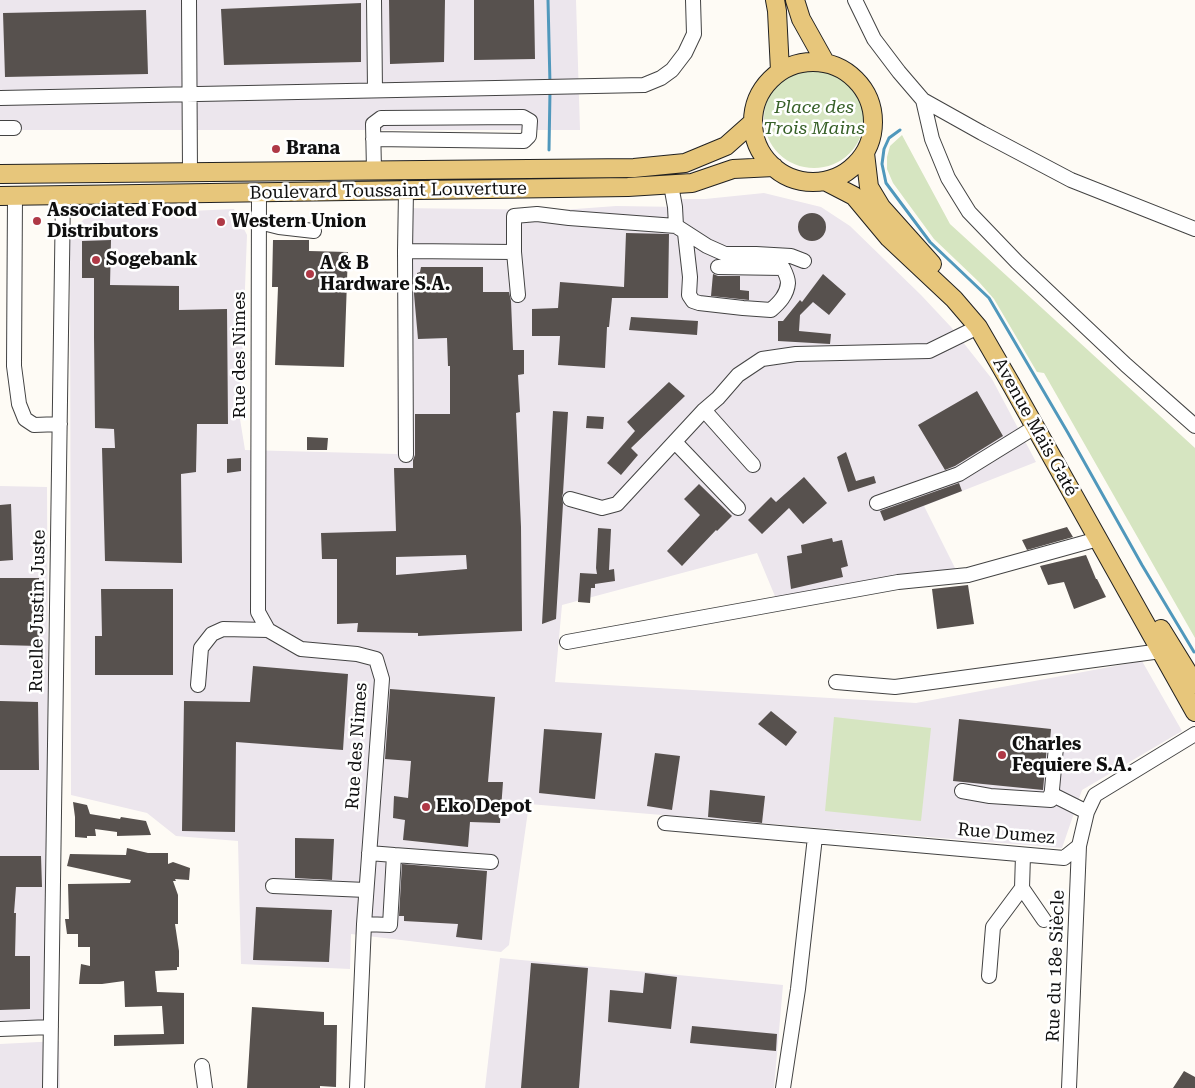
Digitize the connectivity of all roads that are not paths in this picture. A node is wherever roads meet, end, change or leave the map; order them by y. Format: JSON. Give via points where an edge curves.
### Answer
{"nodes":[{"id":1,"x":189,"y":0,"type":"edge"},
{"id":2,"x":374,"y":0,"type":"edge"},
{"id":3,"x":693,"y":0,"type":"edge"},
{"id":4,"x":775,"y":0,"type":"edge"},
{"id":5,"x":795,"y":0,"type":"edge"},
{"id":6,"x":855,"y":0,"type":"edge"},
{"id":7,"x":824,"y":62,"type":"junction"},
{"id":8,"x":780,"y":71,"type":"junction"},
{"id":9,"x":375,"y":90,"type":"junction"},
{"id":10,"x":190,"y":94,"type":"junction"},
{"id":11,"x":0,"y":98,"type":"edge"},
{"id":12,"x":923,"y":100,"type":"junction"},
{"id":13,"x":753,"y":122,"type":"junction"},
{"id":14,"x":373,"y":139,"type":"junction"},
{"id":15,"x":865,"y":153,"type":"junction"},
{"id":16,"x":774,"y":167,"type":"junction"},
{"id":17,"x":374,"y":170,"type":"junction"},
{"id":18,"x":190,"y":172,"type":"junction"},
{"id":19,"x":0,"y":174,"type":"edge"},
{"id":20,"x":825,"y":181,"type":"junction"},
{"id":21,"x":671,"y":185,"type":"junction"},
{"id":22,"x":406,"y":191,"type":"junction"},
{"id":23,"x":259,"y":193,"type":"junction"},
{"id":24,"x":63,"y":195,"type":"junction"},
{"id":25,"x":7,"y":196,"type":"edge"},
{"id":26,"x":259,"y":222,"type":"junction"},
{"id":27,"x":681,"y":229,"type":"junction"},
{"id":28,"x":1195,"y":229,"type":"edge"},
{"id":29,"x":314,"y":231,"type":"dead end"},
{"id":30,"x":405,"y":251,"type":"junction"},
{"id":31,"x":514,"y":252,"type":"junction"},
{"id":32,"x":804,"y":261,"type":"dead end"},
{"id":33,"x":718,"y":267,"type":"dead end"},
{"id":34,"x":518,"y":296,"type":"dead end"},
{"id":35,"x":978,"y":327,"type":"junction"},
{"id":36,"x":704,"y":410,"type":"junction"},
{"id":37,"x":60,"y":424,"type":"junction"},
{"id":38,"x":1195,"y":426,"type":"edge"},
{"id":39,"x":1035,"y":427,"type":"junction"},
{"id":40,"x":675,"y":442,"type":"junction"},
{"id":41,"x":406,"y":455,"type":"dead end"},
{"id":42,"x":753,"y":465,"type":"dead end"},
{"id":43,"x":570,"y":499,"type":"dead end"},
{"id":44,"x":877,"y":503,"type":"dead end"},
{"id":45,"x":738,"y":508,"type":"dead end"},
{"id":46,"x":1098,"y":539,"type":"junction"},
{"id":47,"x":268,"y":630,"type":"junction"},
{"id":48,"x":567,"y":642,"type":"dead end"},
{"id":49,"x":1166,"y":648,"type":"junction"},
{"id":50,"x":1195,"y":665,"type":"edge"},
{"id":51,"x":836,"y":682,"type":"dead end"},
{"id":52,"x":1195,"y":684,"type":"edge"},
{"id":53,"x":198,"y":685,"type":"dead end"},
{"id":54,"x":1195,"y":712,"type":"edge"},
{"id":55,"x":1195,"y":734,"type":"edge"},
{"id":56,"x":1056,"y":747,"type":"dead end"},
{"id":57,"x":962,"y":792,"type":"dead end"},
{"id":58,"x":1051,"y":794,"type":"junction"},
{"id":59,"x":1087,"y":812,"type":"junction"},
{"id":60,"x":665,"y":823,"type":"dead end"},
{"id":61,"x":814,"y":837,"type":"junction"},
{"id":62,"x":1079,"y":846,"type":"junction"},
{"id":63,"x":369,"y":853,"type":"junction"},
{"id":64,"x":394,"y":854,"type":"junction"},
{"id":65,"x":1023,"y":854,"type":"junction"},
{"id":66,"x":491,"y":862,"type":"dead end"},
{"id":67,"x":274,"y":886,"type":"dead end"},
{"id":68,"x":1022,"y":888,"type":"junction"},
{"id":69,"x":366,"y":890,"type":"junction"},
{"id":70,"x":1044,"y":920,"type":"dead end"},
{"id":71,"x":364,"y":924,"type":"junction"},
{"id":72,"x":989,"y":976,"type":"dead end"},
{"id":73,"x":51,"y":1027,"type":"junction"},
{"id":74,"x":0,"y":1029,"type":"edge"},
{"id":75,"x":202,"y":1066,"type":"dead end"},
{"id":76,"x":50,"y":1088,"type":"edge"},
{"id":77,"x":205,"y":1088,"type":"edge"},
{"id":78,"x":357,"y":1088,"type":"edge"},
{"id":79,"x":782,"y":1088,"type":"edge"},
{"id":80,"x":1069,"y":1088,"type":"edge"}],
"edges":[{"from":1,"to":10,"type":"street"},
{"from":2,"to":9,"type":"street"},
{"from":3,"to":9,"type":"street","via":[[694,34],[685,53],[672,70],[644,86]]},
{"from":4,"to":8,"type":"main road"},
{"from":5,"to":7,"type":"main road","via":[[800,19]]},
{"from":6,"to":12,"type":"street","via":[[874,39]]},
{"from":7,"to":8,"type":"main road","via":[[794,64]]},
{"from":7,"to":15,"type":"main road","via":[[843,69],[858,81],[868,97],[873,116],[872,135]]},
{"from":8,"to":13,"type":"main road","via":[[765,85],[756,103]]},
{"from":9,"to":10,"type":"street"},
{"from":10,"to":11,"type":"street"},
{"from":10,"to":18,"type":"street"},
{"from":12,"to":28,"type":"street","via":[[1071,180]]},
{"from":12,"to":38,"type":"street","via":[[932,139],[948,178],[968,212],[1126,365]]},
{"from":13,"to":16,"type":"main road","via":[[755,139],[762,154]]},
{"from":13,"to":17,"type":"main road","name":"Boulevard Toussaint Louverture","via":[[726,146],[685,163],[634,168]]},
{"from":14,"to":14,"type":"street","via":[[524,141],[529,136],[530,121],[523,116],[381,118],[373,124]]},
{"from":14,"to":17,"type":"street"},
{"from":15,"to":20,"type":"main road","via":[[841,176]]},
{"from":15,"to":49,"type":"main road","name":"Avenue Maïs Gaté","via":[[869,187],[881,207],[990,323],[1146,604]]},
{"from":16,"to":20,"type":"main road","via":[[789,177],[807,182]]},
{"from":16,"to":21,"type":"main road","name":"Boulevard Toussaint Louverture","via":[[733,169],[692,183]]},
{"from":17,"to":18,"type":"main road","name":"Boulevard Toussaint Louverture"},
{"from":18,"to":19,"type":"main road","name":"Boulevard Toussaint Louverture"},
{"from":20,"to":35,"type":"main road","name":"Avenue Maïs Gaté","via":[[854,196],[889,238],[954,299]]},
{"from":21,"to":22,"type":"main road","name":"Boulevard Toussaint Louverture"},
{"from":21,"to":27,"type":"street"},
{"from":22,"to":23,"type":"main road","name":"Boulevard Toussaint Louverture"},
{"from":22,"to":30,"type":"street"},
{"from":23,"to":24,"type":"main road","name":"Boulevard Toussaint Louverture"},
{"from":23,"to":26,"type":"street","name":"Rue des Nimes"},
{"from":24,"to":25,"type":"main road","name":"Boulevard Toussaint Louverture"},
{"from":24,"to":37,"type":"street","name":"Ruelle Justin Juste"},
{"from":25,"to":37,"type":"street","via":[[14,366],[19,404],[25,419],[34,425]]},
{"from":26,"to":29,"type":"street"},
{"from":26,"to":47,"type":"street","name":"Rue des Nimes","via":[[258,612]]},
{"from":27,"to":31,"type":"street","via":[[537,214],[514,216]]},
{"from":27,"to":32,"type":"street","via":[[725,254],[791,256]]},
{"from":27,"to":33,"type":"street","via":[[690,277],[689,294],[693,301],[771,310],[784,296],[788,283],[783,268]]},
{"from":30,"to":31,"type":"street"},
{"from":30,"to":41,"type":"street"},
{"from":31,"to":34,"type":"street"},
{"from":35,"to":36,"type":"street","via":[[929,351],[796,354],[762,360],[738,375]]},
{"from":35,"to":39,"type":"main road","name":"Avenue Maïs Gaté"},
{"from":36,"to":40,"type":"street"},
{"from":36,"to":42,"type":"street"},
{"from":37,"to":73,"type":"street","name":"Ruelle Justin Juste"},
{"from":39,"to":44,"type":"street","via":[[959,474]]},
{"from":39,"to":46,"type":"main road","name":"Avenue Maïs Gaté"},
{"from":40,"to":43,"type":"street","via":[[617,504],[602,508]]},
{"from":40,"to":45,"type":"street"},
{"from":46,"to":48,"type":"street","via":[[968,575],[898,582]]},
{"from":46,"to":49,"type":"main road","name":"Avenue Maïs Gaté"},
{"from":47,"to":53,"type":"street","via":[[223,629],[212,634],[201,648]]},
{"from":47,"to":63,"type":"street","name":"Rue des Nimes","via":[[301,649],[376,659],[382,679]]},
{"from":49,"to":50,"type":"main road"},
{"from":49,"to":51,"type":"street","via":[[895,687]]},
{"from":49,"to":52,"type":"main road","name":"Avenue Maïs Gaté"},
{"from":49,"to":54,"type":"main road","name":"Avenue Maïs Gaté"},
{"from":55,"to":59,"type":"street","name":"Rue Dumez","via":[[1095,795]]},
{"from":56,"to":58,"type":"street"},
{"from":57,"to":58,"type":"street","via":[[1050,800]]},
{"from":58,"to":59,"type":"street"},
{"from":59,"to":62,"type":"street","name":"Rue Dumez"},
{"from":60,"to":61,"type":"street","name":"Rue Dumez"},
{"from":61,"to":65,"type":"street","name":"Rue Dumez"},
{"from":61,"to":79,"type":"street","via":[[798,988]]},
{"from":62,"to":65,"type":"street","name":"Rue Dumez","via":[[1064,858]]},
{"from":62,"to":80,"type":"street","name":"Rue du 18e Siècle"},
{"from":63,"to":64,"type":"street"},
{"from":63,"to":69,"type":"street","name":"Rue des Nimes"},
{"from":64,"to":66,"type":"street"},
{"from":64,"to":71,"type":"street","via":[[390,924]]},
{"from":65,"to":68,"type":"street"},
{"from":67,"to":69,"type":"street"},
{"from":68,"to":70,"type":"street"},
{"from":68,"to":72,"type":"street","via":[[993,927]]},
{"from":69,"to":71,"type":"street","name":"Rue des Nimes"},
{"from":71,"to":78,"type":"street","name":"Rue des Nimes"},
{"from":73,"to":74,"type":"street"},
{"from":73,"to":76,"type":"street","name":"Ruelle Justin Juste"},
{"from":75,"to":77,"type":"street"}]}
